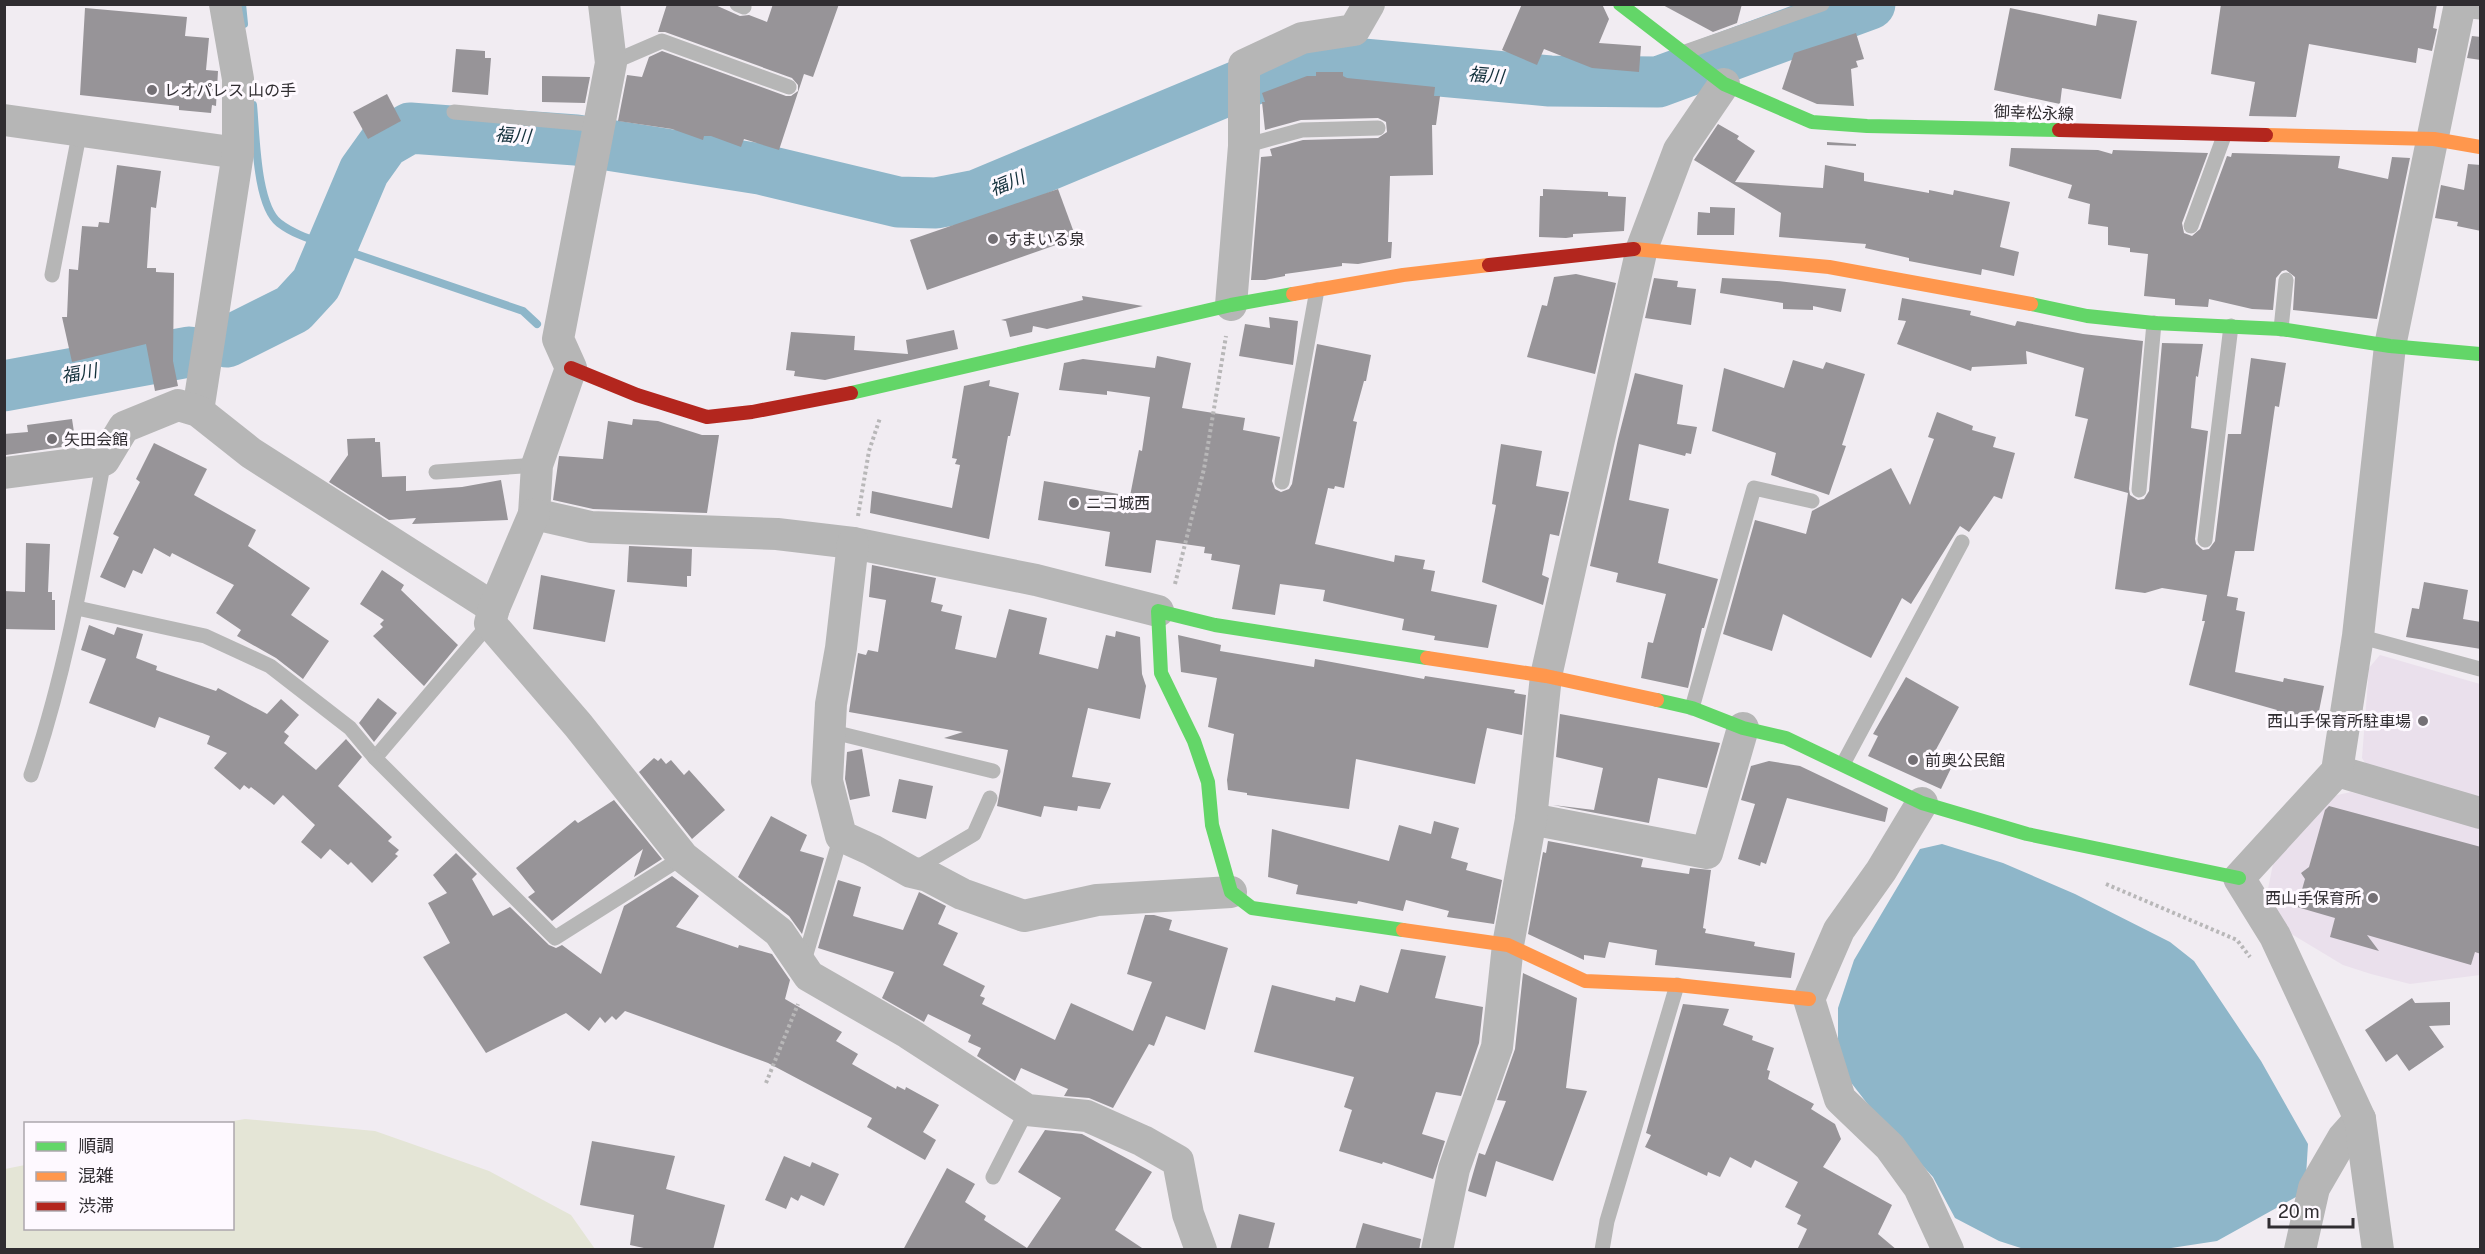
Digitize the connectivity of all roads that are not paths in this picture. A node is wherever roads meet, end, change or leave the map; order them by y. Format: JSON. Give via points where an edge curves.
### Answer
{"nodes":[{"id":1,"x":225,"y":4,"type":"edge"},
{"id":2,"x":604,"y":4,"type":"edge"},
{"id":3,"x":1369,"y":4,"type":"edge"},
{"id":4,"x":1620,"y":4,"type":"edge"},
{"id":5,"x":1822,"y":4,"type":"edge"},
{"id":6,"x":2467,"y":9,"type":"edge"},
{"id":7,"x":1685,"y":52,"type":"junction"},
{"id":8,"x":611,"y":63,"type":"junction"},
{"id":9,"x":1716,"y":78,"type":"junction"},
{"id":10,"x":789,"y":87,"type":"dead end"},
{"id":11,"x":454,"y":112,"type":"dead end"},
{"id":12,"x":4,"y":120,"type":"edge"},
{"id":13,"x":1378,"y":128,"type":"dead end"},
{"id":14,"x":80,"y":130,"type":"junction"},
{"id":15,"x":599,"y":136,"type":"junction"},
{"id":16,"x":2224,"y":136,"type":"junction"},
{"id":17,"x":2434,"y":140,"type":"junction"},
{"id":18,"x":1244,"y":146,"type":"junction"},
{"id":19,"x":2481,"y":147,"type":"edge"},
{"id":20,"x":238,"y":153,"type":"junction"},
{"id":21,"x":2191,"y":226,"type":"dead end"},
{"id":22,"x":1642,"y":248,"type":"junction"},
{"id":23,"x":52,"y":275,"type":"dead end"},
{"id":24,"x":2286,"y":280,"type":"dead end"},
{"id":25,"x":1317,"y":290,"type":"junction"},
{"id":26,"x":1232,"y":305,"type":"junction"},
{"id":27,"x":2154,"y":323,"type":"junction"},
{"id":28,"x":2231,"y":326,"type":"junction"},
{"id":29,"x":2281,"y":329,"type":"junction"},
{"id":30,"x":2390,"y":346,"type":"junction"},
{"id":31,"x":2481,"y":354,"type":"edge"},
{"id":32,"x":571,"y":368,"type":"junction"},
{"id":33,"x":198,"y":411,"type":"junction"},
{"id":34,"x":104,"y":460,"type":"junction"},
{"id":35,"x":537,"y":465,"type":"junction"},
{"id":36,"x":436,"y":472,"type":"dead end"},
{"id":37,"x":4,"y":473,"type":"edge"},
{"id":38,"x":1282,"y":482,"type":"dead end"},
{"id":39,"x":2139,"y":490,"type":"dead end"},
{"id":40,"x":1812,"y":501,"type":"dead end"},
{"id":41,"x":534,"y":514,"type":"junction"},
{"id":42,"x":2205,"y":540,"type":"dead end"},
{"id":43,"x":1962,"y":542,"type":"dead end"},
{"id":44,"x":853,"y":543,"type":"junction"},
{"id":45,"x":77,"y":608,"type":"junction"},
{"id":46,"x":1163,"y":612,"type":"junction"},
{"id":47,"x":492,"y":616,"type":"junction"},
{"id":48,"x":2358,"y":636,"type":"junction"},
{"id":49,"x":2481,"y":669,"type":"edge"},
{"id":50,"x":1546,"y":676,"type":"junction"},
{"id":51,"x":1692,"y":708,"type":"junction"},
{"id":52,"x":1743,"y":728,"type":"junction"},
{"id":53,"x":829,"y":731,"type":"junction"},
{"id":54,"x":375,"y":758,"type":"junction"},
{"id":55,"x":1843,"y":764,"type":"junction"},
{"id":56,"x":993,"y":771,"type":"dead end"},
{"id":57,"x":2337,"y":771,"type":"junction"},
{"id":58,"x":31,"y":775,"type":"dead end"},
{"id":59,"x":990,"y":798,"type":"dead end"},
{"id":60,"x":1922,"y":803,"type":"junction"},
{"id":61,"x":2481,"y":813,"type":"edge"},
{"id":62,"x":1531,"y":819,"type":"junction"},
{"id":63,"x":841,"y":836,"type":"junction"},
{"id":64,"x":683,"y":857,"type":"junction"},
{"id":65,"x":910,"y":872,"type":"junction"},
{"id":66,"x":2239,"y":878,"type":"junction"},
{"id":67,"x":1231,"y":892,"type":"junction"},
{"id":68,"x":1508,"y":945,"type":"junction"},
{"id":69,"x":806,"y":970,"type":"junction"},
{"id":70,"x":1677,"y":985,"type":"junction"},
{"id":71,"x":1809,"y":999,"type":"junction"},
{"id":72,"x":1027,"y":1110,"type":"junction"},
{"id":73,"x":2360,"y":1119,"type":"junction"},
{"id":74,"x":993,"y":1177,"type":"dead end"},
{"id":75,"x":1201,"y":1250,"type":"edge"},
{"id":76,"x":1437,"y":1250,"type":"edge"},
{"id":77,"x":1602,"y":1250,"type":"edge"},
{"id":78,"x":1948,"y":1250,"type":"edge"},
{"id":79,"x":2300,"y":1250,"type":"edge"},
{"id":80,"x":2378,"y":1250,"type":"edge"}],
"edges":[{"from":1,"to":20,"type":"street","via":[[238,79]]},
{"from":2,"to":8,"type":"street"},
{"from":3,"to":18,"type":"street","via":[[1354,30],[1302,38],[1244,65]]},
{"from":4,"to":7,"type":"street","name":"御幸松永線"},
{"from":5,"to":7,"type":"lane"},
{"from":6,"to":17,"type":"street"},
{"from":7,"to":9,"type":"street","name":"御幸松永線"},
{"from":8,"to":10,"type":"lane","via":[[662,41]]},
{"from":8,"to":15,"type":"street"},
{"from":9,"to":16,"type":"street","name":"御幸松永線","via":[[1812,122]]},
{"from":9,"to":22,"type":"street","via":[[1679,150]]},
{"from":11,"to":15,"type":"lane"},
{"from":12,"to":14,"type":"street"},
{"from":13,"to":18,"type":"lane","via":[[1302,130]]},
{"from":14,"to":20,"type":"street"},
{"from":14,"to":23,"type":"lane"},
{"from":15,"to":32,"type":"street","via":[[558,339]]},
{"from":16,"to":17,"type":"street","name":"御幸松永線"},
{"from":16,"to":21,"type":"lane"},
{"from":17,"to":19,"type":"street","name":"御幸松永線"},
{"from":17,"to":30,"type":"street"},
{"from":18,"to":26,"type":"street"},
{"from":20,"to":33,"type":"street"},
{"from":22,"to":25,"type":"street","via":[[1403,275]]},
{"from":22,"to":27,"type":"street","via":[[1829,267],[2087,316]]},
{"from":22,"to":50,"type":"street"},
{"from":24,"to":29,"type":"lane"},
{"from":25,"to":26,"type":"street"},
{"from":25,"to":38,"type":"lane"},
{"from":26,"to":32,"type":"street","via":[[840,396],[707,417]]},
{"from":27,"to":28,"type":"street"},
{"from":27,"to":39,"type":"lane"},
{"from":28,"to":29,"type":"street"},
{"from":28,"to":42,"type":"lane"},
{"from":29,"to":30,"type":"street"},
{"from":30,"to":31,"type":"street"},
{"from":30,"to":48,"type":"street"},
{"from":32,"to":35,"type":"street"},
{"from":33,"to":34,"type":"street","via":[[178,405],[124,427]]},
{"from":33,"to":47,"type":"street","via":[[251,453]]},
{"from":34,"to":37,"type":"street"},
{"from":34,"to":45,"type":"lane"},
{"from":35,"to":36,"type":"lane"},
{"from":35,"to":41,"type":"street"},
{"from":40,"to":51,"type":"lane","via":[[1754,488]]},
{"from":41,"to":44,"type":"street","via":[[591,527],[777,534]]},
{"from":41,"to":47,"type":"street"},
{"from":43,"to":55,"type":"lane"},
{"from":44,"to":46,"type":"street","via":[[1026,578]]},
{"from":44,"to":53,"type":"street"},
{"from":45,"to":54,"type":"lane","via":[[205,636],[270,666],[350,728]]},
{"from":45,"to":58,"type":"lane","via":[[51,716]]},
{"from":46,"to":50,"type":"street","via":[[1215,625]]},
{"from":46,"to":67,"type":"street","via":[[1161,673],[1194,741],[1208,782],[1212,825]]},
{"from":47,"to":54,"type":"lane"},
{"from":47,"to":64,"type":"street"},
{"from":48,"to":49,"type":"lane"},
{"from":48,"to":57,"type":"street"},
{"from":50,"to":51,"type":"street"},
{"from":50,"to":62,"type":"street"},
{"from":51,"to":52,"type":"street"},
{"from":52,"to":55,"type":"street","via":[[1786,738]]},
{"from":52,"to":62,"type":"street","via":[[1707,853]]},
{"from":53,"to":56,"type":"lane"},
{"from":53,"to":63,"type":"street","via":[[827,781]]},
{"from":54,"to":64,"type":"lane","via":[[555,938]]},
{"from":55,"to":60,"type":"street"},
{"from":57,"to":61,"type":"street"},
{"from":57,"to":66,"type":"street"},
{"from":59,"to":65,"type":"lane","via":[[974,834]]},
{"from":60,"to":66,"type":"street","via":[[2027,834]]},
{"from":60,"to":71,"type":"street","via":[[1839,930]]},
{"from":62,"to":68,"type":"street"},
{"from":63,"to":65,"type":"street"},
{"from":63,"to":69,"type":"lane"},
{"from":64,"to":69,"type":"street","via":[[779,932]]},
{"from":65,"to":67,"type":"street","via":[[1024,916],[1097,900]]},
{"from":66,"to":73,"type":"street","via":[[2275,936]]},
{"from":67,"to":68,"type":"street","via":[[1252,908]]},
{"from":68,"to":70,"type":"street","via":[[1585,981]]},
{"from":68,"to":76,"type":"street","via":[[1497,1047],[1454,1168]]},
{"from":69,"to":72,"type":"street"},
{"from":70,"to":71,"type":"street"},
{"from":70,"to":77,"type":"lane","via":[[1607,1221]]},
{"from":71,"to":78,"type":"street","via":[[1839,1099],[1890,1147],[1913,1179]]},
{"from":72,"to":74,"type":"lane"},
{"from":72,"to":75,"type":"street","via":[[1087,1116],[1178,1161],[1188,1214]]},
{"from":73,"to":79,"type":"street","via":[[2343,1138],[2314,1188]]},
{"from":73,"to":80,"type":"street"}]}
